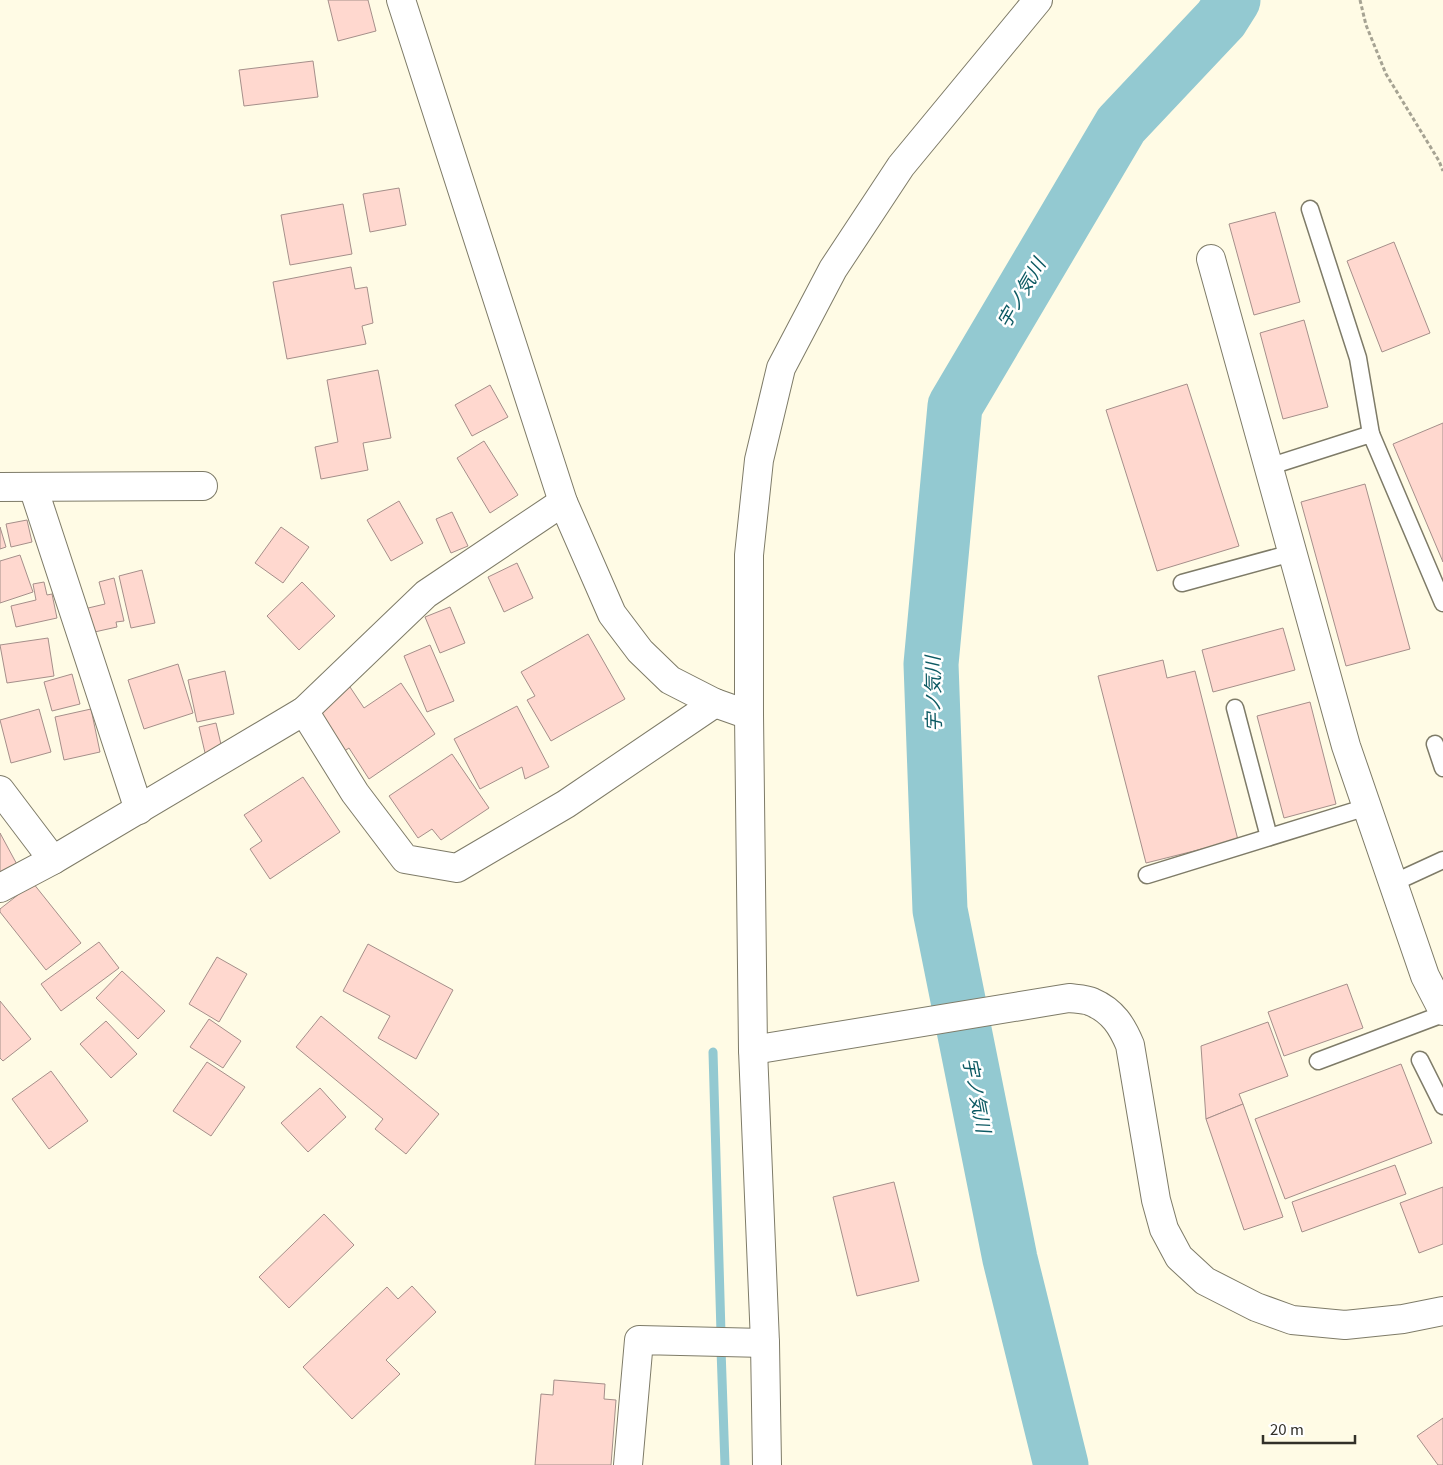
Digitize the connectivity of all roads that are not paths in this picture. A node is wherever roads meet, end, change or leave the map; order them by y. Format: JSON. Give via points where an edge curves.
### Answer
{"nodes":[{"id":1,"x":401,"y":0,"type":"edge"},
{"id":2,"x":1038,"y":0,"type":"edge"},
{"id":3,"x":1310,"y":209,"type":"dead end"},
{"id":4,"x":1211,"y":259,"type":"dead end"},
{"id":5,"x":1371,"y":434,"type":"junction"},
{"id":6,"x":1268,"y":466,"type":"junction"},
{"id":7,"x":203,"y":486,"type":"dead end"},
{"id":8,"x":0,"y":487,"type":"edge"},
{"id":9,"x":33,"y":487,"type":"junction"},
{"id":10,"x":563,"y":502,"type":"junction"},
{"id":11,"x":1292,"y":552,"type":"junction"},
{"id":12,"x":1182,"y":583,"type":"dead end"},
{"id":13,"x":1443,"y":603,"type":"edge"},
{"id":14,"x":715,"y":703,"type":"junction"},
{"id":15,"x":1235,"y":708,"type":"dead end"},
{"id":16,"x":304,"y":711,"type":"junction"},
{"id":17,"x":749,"y":715,"type":"junction"},
{"id":18,"x":1435,"y":744,"type":"dead end"},
{"id":19,"x":1443,"y":768,"type":"edge"},
{"id":20,"x":0,"y":790,"type":"edge"},
{"id":21,"x":1367,"y":807,"type":"junction"},
{"id":22,"x":139,"y":810,"type":"junction"},
{"id":23,"x":1269,"y":837,"type":"junction"},
{"id":24,"x":53,"y":860,"type":"junction"},
{"id":25,"x":1443,"y":860,"type":"edge"},
{"id":26,"x":1147,"y":875,"type":"dead end"},
{"id":27,"x":1393,"y":884,"type":"junction"},
{"id":28,"x":0,"y":888,"type":"edge"},
{"id":29,"x":1443,"y":1012,"type":"edge"},
{"id":30,"x":753,"y":1050,"type":"junction"},
{"id":31,"x":1420,"y":1060,"type":"dead end"},
{"id":32,"x":1318,"y":1061,"type":"dead end"},
{"id":33,"x":1443,"y":1106,"type":"edge"},
{"id":34,"x":1443,"y":1311,"type":"edge"},
{"id":35,"x":765,"y":1343,"type":"junction"},
{"id":36,"x":628,"y":1465,"type":"edge"},
{"id":37,"x":766,"y":1465,"type":"edge"}],
"edges":[{"from":1,"to":10,"type":"street"},
{"from":2,"to":17,"type":"street","via":[[901,166],[833,269],[781,368],[758,460],[749,556]]},
{"from":3,"to":5,"type":"lane","via":[[1358,358]]},
{"from":4,"to":6,"type":"street"},
{"from":5,"to":6,"type":"lane"},
{"from":5,"to":13,"type":"lane"},
{"from":6,"to":11,"type":"street"},
{"from":7,"to":9,"type":"street"},
{"from":8,"to":9,"type":"street"},
{"from":9,"to":22,"type":"street"},
{"from":10,"to":14,"type":"street","via":[[612,614],[634,644],[670,680]]},
{"from":10,"to":16,"type":"street","via":[[426,594]]},
{"from":11,"to":12,"type":"lane"},
{"from":11,"to":21,"type":"street","via":[[1346,746]]},
{"from":14,"to":16,"type":"street","via":[[566,804],[457,868],[405,859],[355,793]]},
{"from":14,"to":17,"type":"street"},
{"from":15,"to":23,"type":"lane"},
{"from":16,"to":22,"type":"street"},
{"from":17,"to":30,"type":"street"},
{"from":18,"to":19,"type":"lane"},
{"from":20,"to":24,"type":"street"},
{"from":21,"to":23,"type":"lane"},
{"from":21,"to":27,"type":"street"},
{"from":22,"to":24,"type":"street"},
{"from":23,"to":26,"type":"lane"},
{"from":24,"to":28,"type":"street"},
{"from":25,"to":27,"type":"lane"},
{"from":27,"to":29,"type":"street","via":[[1425,976]]},
{"from":29,"to":32,"type":"lane"},
{"from":30,"to":34,"type":"street","via":[[1069,998],[1092,1001],[1109,1012],[1122,1027],[1130,1045],[1156,1200],[1164,1229],[1180,1257],[1205,1281],[1256,1307],[1292,1320],[1344,1325]]},
{"from":30,"to":35,"type":"street"},
{"from":31,"to":33,"type":"lane"},
{"from":35,"to":36,"type":"street","via":[[639,1340]]},
{"from":35,"to":37,"type":"street"}]}
